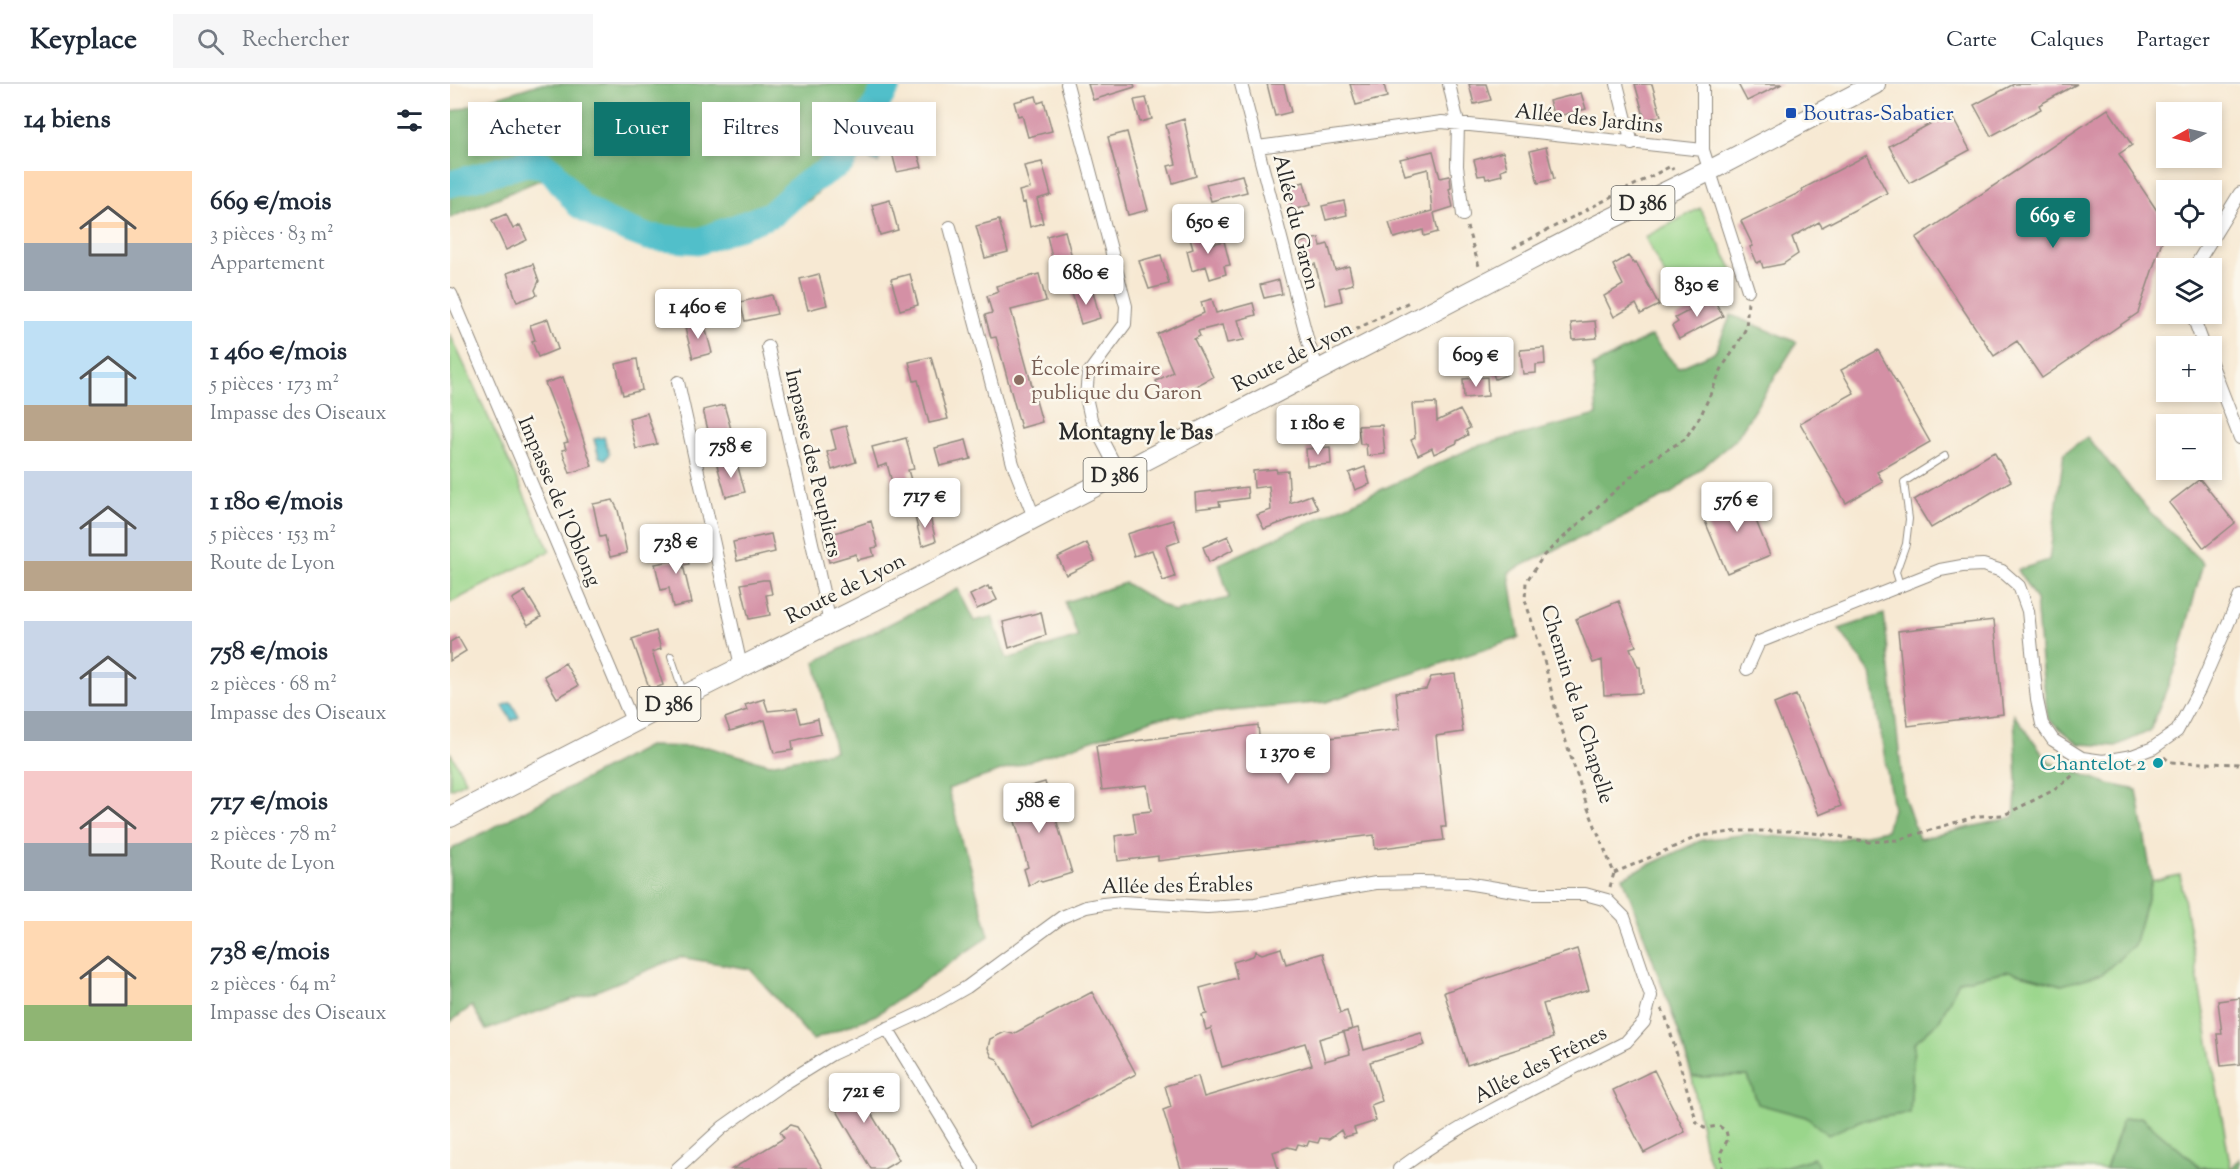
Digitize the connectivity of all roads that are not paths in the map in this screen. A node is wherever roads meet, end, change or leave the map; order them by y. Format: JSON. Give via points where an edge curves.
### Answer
{"nodes":[{"id":1,"x":1067,"y":84,"type":"edge"},
{"id":2,"x":1241,"y":84,"type":"edge"},
{"id":3,"x":1449,"y":84,"type":"edge"},
{"id":4,"x":1617,"y":84,"type":"edge"},
{"id":5,"x":1703,"y":84,"type":"edge"},
{"id":6,"x":1875,"y":84,"type":"edge"},
{"id":7,"x":1458,"y":123,"type":"junction"},
{"id":8,"x":1632,"y":144,"type":"junction"},
{"id":9,"x":1258,"y":147,"type":"junction"},
{"id":10,"x":1703,"y":150,"type":"junction"},
{"id":11,"x":1709,"y":171,"type":"junction"},
{"id":12,"x":2240,"y":193,"type":"edge"},
{"id":13,"x":1463,"y":215,"type":"road end"},
{"id":14,"x":950,"y":227,"type":"dead end"},
{"id":15,"x":2200,"y":258,"type":"edge"},
{"id":16,"x":1748,"y":290,"type":"dead end"},
{"id":17,"x":451,"y":294,"type":"edge"},
{"id":18,"x":768,"y":347,"type":"dead end"},
{"id":19,"x":1318,"y":370,"type":"junction"},
{"id":20,"x":678,"y":382,"type":"dead end"},
{"id":21,"x":2222,"y":391,"type":"edge"},
{"id":22,"x":2240,"y":438,"type":"edge"},
{"id":23,"x":1945,"y":456,"type":"dead end"},
{"id":24,"x":1119,"y":473,"type":"junction"},
{"id":25,"x":1034,"y":517,"type":"junction"},
{"id":26,"x":1900,"y":586,"type":"junction"},
{"id":27,"x":2240,"y":596,"type":"edge"},
{"id":28,"x":830,"y":622,"type":"junction"},
{"id":29,"x":671,"y":656,"type":"dead end"},
{"id":30,"x":741,"y":666,"type":"junction"},
{"id":31,"x":1747,"y":669,"type":"dead end"},
{"id":32,"x":684,"y":696,"type":"junction"},
{"id":33,"x":633,"y":723,"type":"junction"},
{"id":34,"x":450,"y":817,"type":"edge"},
{"id":35,"x":1607,"y":900,"type":"joint"},
{"id":36,"x":887,"y":1028,"type":"junction"},
{"id":37,"x":676,"y":1169,"type":"edge"},
{"id":38,"x":973,"y":1169,"type":"edge"},
{"id":39,"x":1399,"y":1169,"type":"edge"}],
"edges":[{"from":1,"to":24,"type":"street","via":[[1125,306],[1125,324],[1089,375],[1086,397],[1091,419]]},
{"from":2,"to":9,"type":"street","name":"Allée du Garon"},
{"from":3,"to":7,"type":"street"},
{"from":4,"to":8,"type":"street"},
{"from":5,"to":10,"type":"street"},
{"from":6,"to":11,"type":"main road","number":"D 386"},
{"from":7,"to":8,"type":"street","name":"Allée des Jardins"},
{"from":7,"to":9,"type":"street","name":"Allée des Jardins"},
{"from":7,"to":13,"type":"street","via":[[1457,165]]},
{"from":8,"to":10,"type":"street","name":"Allée des Jardins"},
{"from":9,"to":19,"type":"street","name":"Allée du Garon"},
{"from":10,"to":11,"type":"street"},
{"from":11,"to":16,"type":"street"},
{"from":11,"to":19,"type":"main road","name":"Route de Lyon","number":"D 386"},
{"from":12,"to":15,"type":"street"},
{"from":14,"to":25,"type":"street","via":[[1013,464]]},
{"from":17,"to":33,"type":"street","name":"Impasse de l'Oblong"},
{"from":18,"to":28,"type":"street","name":"Impasse des Peupliers"},
{"from":19,"to":24,"type":"main road","name":"Route de Lyon","number":"D 386"},
{"from":20,"to":30,"type":"street"},
{"from":21,"to":22,"type":"street"},
{"from":23,"to":26,"type":"lane","via":[[1904,482],[1909,519],[1906,544],[1896,572]]},
{"from":24,"to":25,"type":"main road","name":"Route de Lyon","number":"D 386"},
{"from":25,"to":28,"type":"main road","name":"Route de Lyon","number":"D 386"},
{"from":26,"to":27,"type":"street","via":[[1940,570],[1983,565],[2002,572],[2019,586],[2028,610],[2042,724],[2053,740],[2082,758],[2103,761],[2153,748],[2177,731]]},
{"from":26,"to":31,"type":"street","via":[[1760,642]]},
{"from":28,"to":30,"type":"main road","name":"Route de Lyon","number":"D 386"},
{"from":29,"to":32,"type":"lane"},
{"from":30,"to":32,"type":"main road","name":"Route de Lyon","number":"D 386"},
{"from":32,"to":33,"type":"main road","name":"Route de Lyon","number":"D 386"},
{"from":33,"to":34,"type":"main road","name":"Route de Lyon","number":"D 386"},
{"from":35,"to":36,"type":"street","name":"Allée des Érables","via":[[1585,894],[1533,894],[1420,882],[1376,883],[1255,904],[1207,907],[1122,902],[1086,907],[1062,917],[967,987]]},
{"from":35,"to":39,"type":"street","name":"Allée des Frênes","via":[[1624,917],[1651,996],[1644,1022],[1626,1042],[1472,1120]]},
{"from":36,"to":37,"type":"street","name":"Allée des Érables","via":[[832,1054],[782,1085],[723,1127]]},
{"from":36,"to":38,"type":"street"}]}
